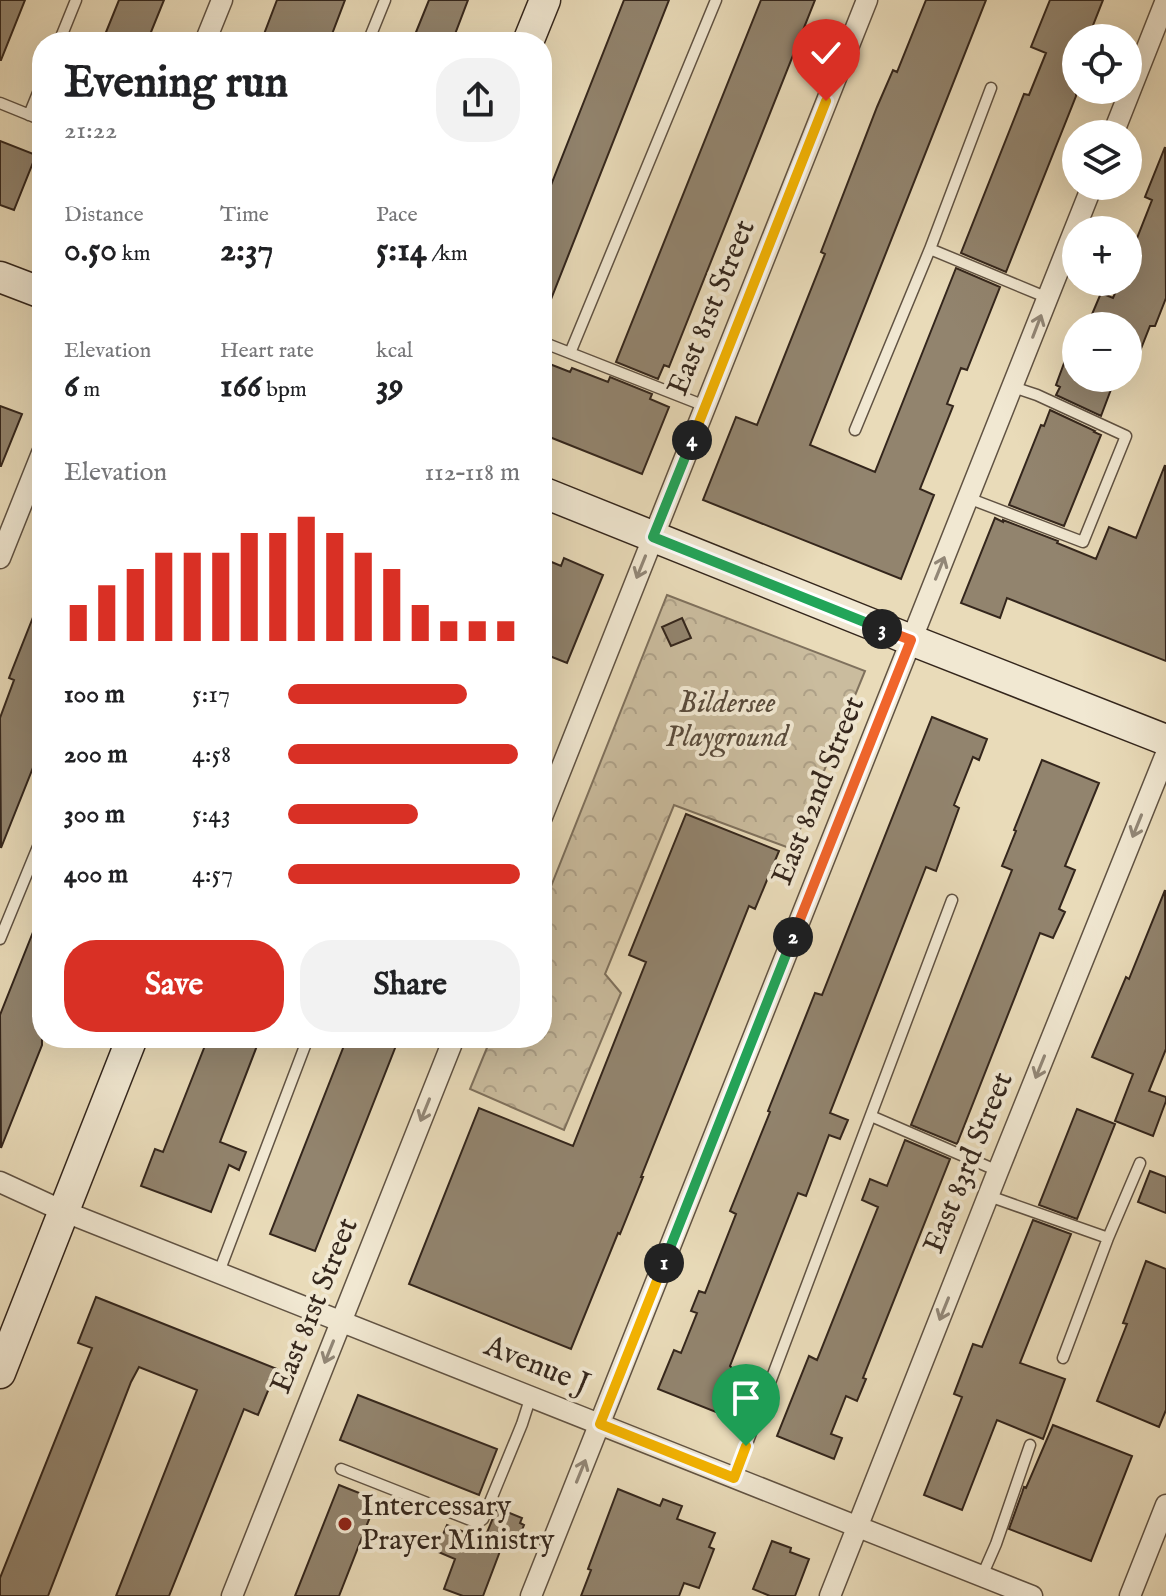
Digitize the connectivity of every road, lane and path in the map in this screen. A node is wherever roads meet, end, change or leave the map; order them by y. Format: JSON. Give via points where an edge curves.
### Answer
{"nodes":[{"id":1,"x":76,"y":0,"type":"edge"},
{"id":2,"x":222,"y":0,"type":"edge"},
{"id":3,"x":385,"y":0,"type":"edge"},
{"id":4,"x":545,"y":0,"type":"edge"},
{"id":5,"x":716,"y":0,"type":"edge"},
{"id":6,"x":867,"y":0,"type":"edge"},
{"id":7,"x":1166,"y":0,"type":"edge"},
{"id":8,"x":63,"y":32,"type":"edge"},
{"id":9,"x":209,"y":32,"type":"edge"},
{"id":10,"x":372,"y":32,"type":"edge"},
{"id":11,"x":532,"y":32,"type":"edge"},
{"id":12,"x":991,"y":88,"type":"dead end"},
{"id":13,"x":0,"y":103,"type":"edge"},
{"id":14,"x":32,"y":108,"type":"edge"},
{"id":15,"x":29,"y":115,"type":"junction"},
{"id":16,"x":32,"y":116,"type":"edge"},
{"id":17,"x":1119,"y":120,"type":"edge"},
{"id":18,"x":1086,"y":200,"type":"edge"},
{"id":19,"x":930,"y":249,"type":"junction"},
{"id":20,"x":0,"y":277,"type":"edge"},
{"id":21,"x":32,"y":289,"type":"edge"},
{"id":22,"x":1048,"y":298,"type":"junction"},
{"id":23,"x":552,"y":346,"type":"edge"},
{"id":24,"x":570,"y":353,"type":"junction"},
{"id":25,"x":1013,"y":387,"type":"junction"},
{"id":26,"x":705,"y":406,"type":"junction"},
{"id":27,"x":855,"y":430,"type":"dead end"},
{"id":28,"x":32,"y":477,"type":"edge"},
{"id":29,"x":552,"y":496,"type":"edge"},
{"id":30,"x":968,"y":498,"type":"junction"},
{"id":31,"x":653,"y":537,"type":"junction"},
{"id":32,"x":2,"y":547,"type":"edge"},
{"id":33,"x":911,"y":640,"type":"junction"},
{"id":34,"x":1166,"y":740,"type":"edge"},
{"id":35,"x":1166,"y":754,"type":"edge"},
{"id":36,"x":552,"y":792,"type":"edge"},
{"id":37,"x":32,"y":861,"type":"edge"},
{"id":38,"x":952,"y":900,"type":"dead end"},
{"id":39,"x":0,"y":939,"type":"edge"},
{"id":40,"x":128,"y":1048,"type":"edge"},
{"id":41,"x":304,"y":1048,"type":"edge"},
{"id":42,"x":450,"y":1048,"type":"edge"},
{"id":43,"x":871,"y":1116,"type":"junction"},
{"id":44,"x":1140,"y":1163,"type":"dead end"},
{"id":45,"x":998,"y":1171,"type":"junction"},
{"id":46,"x":0,"y":1182,"type":"edge"},
{"id":47,"x":989,"y":1196,"type":"junction"},
{"id":48,"x":63,"y":1211,"type":"junction"},
{"id":49,"x":1108,"y":1238,"type":"junction"},
{"id":50,"x":219,"y":1272,"type":"junction"},
{"id":51,"x":342,"y":1321,"type":"junction"},
{"id":52,"x":1063,"y":1358,"type":"dead end"},
{"id":53,"x":0,"y":1373,"type":"edge"},
{"id":54,"x":531,"y":1396,"type":"junction"},
{"id":55,"x":600,"y":1424,"type":"junction"},
{"id":56,"x":1030,"y":1445,"type":"dead end"},
{"id":57,"x":341,"y":1469,"type":"dead end"},
{"id":58,"x":734,"y":1478,"type":"junction"},
{"id":59,"x":1166,"y":1505,"type":"edge"},
{"id":60,"x":858,"y":1528,"type":"junction"},
{"id":61,"x":982,"y":1576,"type":"junction"},
{"id":62,"x":232,"y":1596,"type":"edge"},
{"id":63,"x":531,"y":1596,"type":"edge"},
{"id":64,"x":830,"y":1596,"type":"edge"},
{"id":65,"x":1032,"y":1596,"type":"edge"},
{"id":66,"x":1130,"y":1596,"type":"edge"}],
"edges":[{"from":1,"to":8,"type":"lane"},
{"from":2,"to":9,"type":"street"},
{"from":3,"to":10,"type":"lane"},
{"from":4,"to":11,"type":"main road"},
{"from":5,"to":24,"type":"lane"},
{"from":6,"to":26,"type":"street","name":"East 81st Street"},
{"from":7,"to":17,"type":"street"},
{"from":12,"to":19,"type":"lane"},
{"from":13,"to":15,"type":"lane"},
{"from":14,"to":15,"type":"lane"},
{"from":15,"to":16,"type":"lane"},
{"from":18,"to":22,"type":"street","name":"East 82nd Street"},
{"from":19,"to":22,"type":"lane"},
{"from":19,"to":27,"type":"lane"},
{"from":20,"to":21,"type":"main road"},
{"from":25,"to":22,"type":"street","name":"East 82nd Street","one_way":true},
{"from":23,"to":24,"type":"lane"},
{"from":24,"to":26,"type":"lane"},
{"from":25,"to":30,"type":"street","name":"East 82nd Street"},
{"from":25,"to":30,"type":"lane","via":[[1126,436],[1083,542]]},
{"from":26,"to":31,"type":"street","name":"East 81st Street"},
{"from":28,"to":32,"type":"street"},
{"from":29,"to":31,"type":"main road"},
{"from":33,"to":30,"type":"street","name":"East 82nd Street","one_way":true},
{"from":31,"to":33,"type":"main road"},
{"from":31,"to":36,"type":"street","name":"East 81st Street","one_way":true},
{"from":33,"to":34,"type":"main road"},
{"from":33,"to":55,"type":"street","name":"East 82nd Street"},
{"from":35,"to":45,"type":"street","name":"East 83rd Street","one_way":true},
{"from":37,"to":39,"type":"lane"},
{"from":38,"to":43,"type":"lane"},
{"from":40,"to":48,"type":"main road"},
{"from":41,"to":50,"type":"lane"},
{"from":42,"to":51,"type":"street","name":"East 81st Street","one_way":true},
{"from":43,"to":45,"type":"lane"},
{"from":43,"to":58,"type":"lane"},
{"from":44,"to":49,"type":"lane"},
{"from":45,"to":47,"type":"street","name":"East 83rd Street"},
{"from":46,"to":48,"type":"street","name":"Avenue J"},
{"from":47,"to":49,"type":"lane"},
{"from":47,"to":60,"type":"street","name":"East 83rd Street","one_way":true},
{"from":48,"to":50,"type":"street","name":"Avenue J"},
{"from":48,"to":53,"type":"main road"},
{"from":49,"to":52,"type":"lane"},
{"from":50,"to":51,"type":"street","name":"Avenue J"},
{"from":51,"to":54,"type":"street","name":"Avenue J"},
{"from":51,"to":62,"type":"street","name":"East 81st Street","one_way":true},
{"from":54,"to":55,"type":"street","name":"Avenue J"},
{"from":54,"to":57,"type":"lane","via":[[483,1519],[476,1524]]},
{"from":55,"to":58,"type":"street","name":"Avenue J"},
{"from":63,"to":55,"type":"street","name":"East 82nd Street","one_way":true},
{"from":56,"to":61,"type":"lane"},
{"from":58,"to":60,"type":"street","name":"Avenue J"},
{"from":59,"to":66,"type":"street"},
{"from":60,"to":61,"type":"street","name":"Avenue J"},
{"from":60,"to":64,"type":"street","name":"East 83rd Street"},
{"from":61,"to":65,"type":"street","name":"Avenue J"}]}
